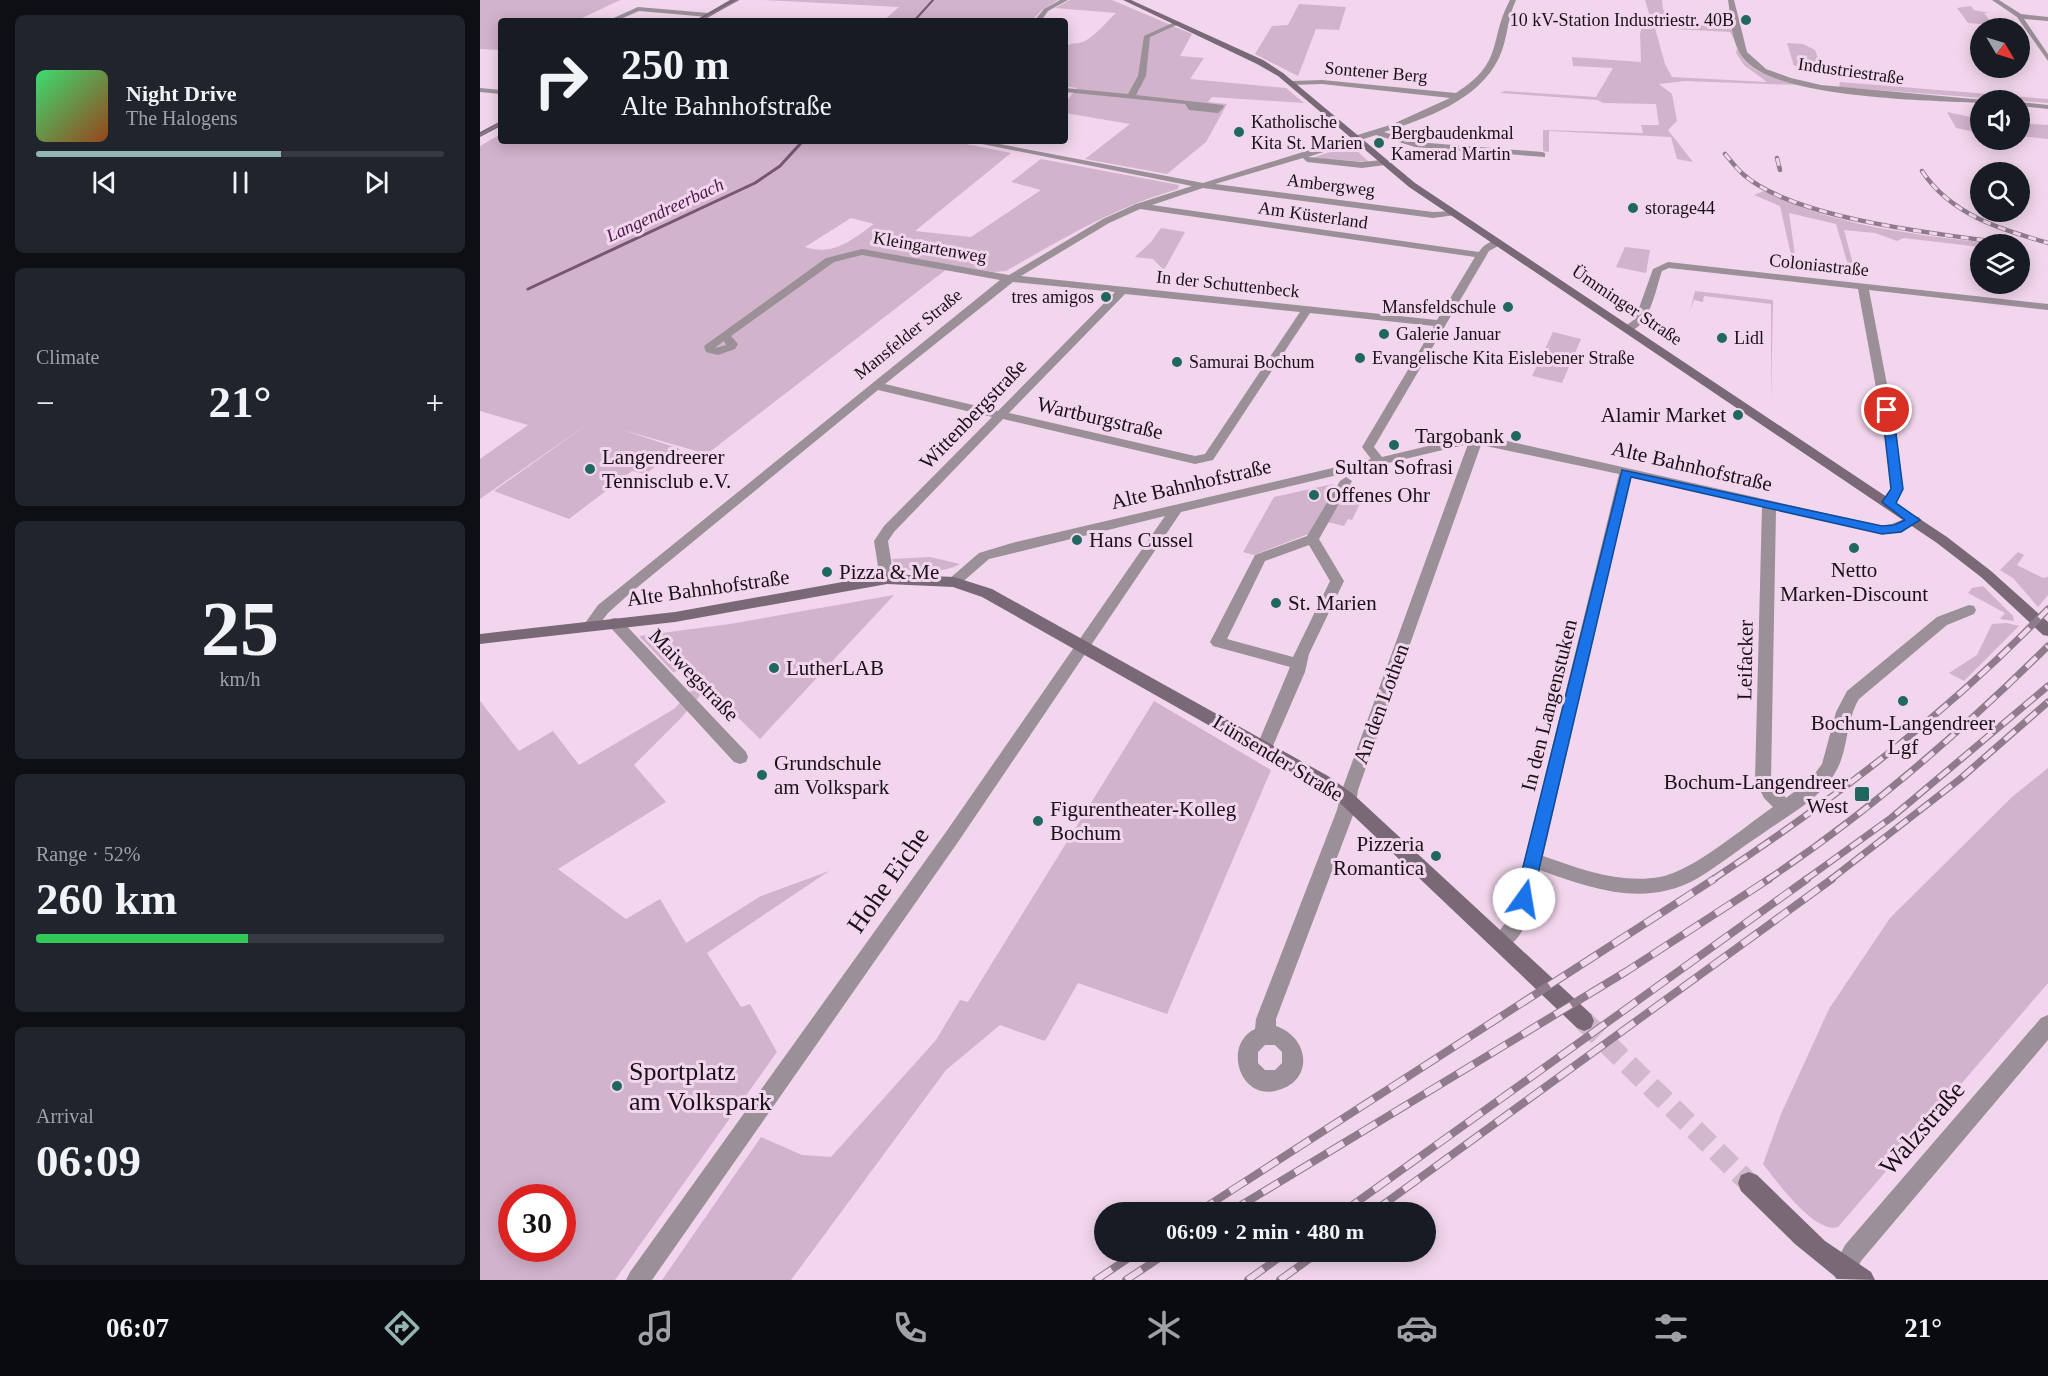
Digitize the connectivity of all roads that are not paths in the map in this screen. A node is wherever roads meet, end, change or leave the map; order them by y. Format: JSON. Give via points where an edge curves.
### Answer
{"nodes":[{"id":1,"x":735,"y":0,"type":"edge"},
{"id":2,"x":1065,"y":0,"type":"edge"},
{"id":3,"x":1731,"y":0,"type":"edge"},
{"id":4,"x":1995,"y":0,"type":"edge"},
{"id":5,"x":1127,"y":1,"type":"edge"},
{"id":6,"x":1510,"y":1,"type":"edge"},
{"id":7,"x":708,"y":15,"type":"junction"},
{"id":8,"x":2019,"y":16,"type":"junction"},
{"id":9,"x":617,"y":18,"type":"edge"},
{"id":10,"x":702,"y":18,"type":"edge"},
{"id":11,"x":1039,"y":18,"type":"edge"},
{"id":12,"x":2048,"y":19,"type":"edge"},
{"id":13,"x":1177,"y":23,"type":"junction"},
{"id":14,"x":2048,"y":59,"type":"edge"},
{"id":15,"x":1292,"y":83,"type":"junction"},
{"id":16,"x":480,"y":90,"type":"edge"},
{"id":17,"x":1068,"y":90,"type":"edge"},
{"id":18,"x":498,"y":92,"type":"edge"},
{"id":19,"x":1131,"y":96,"type":"junction"},
{"id":20,"x":1458,"y":96,"type":"junction"},
{"id":21,"x":1970,"y":100,"type":"edge"},
{"id":22,"x":1188,"y":102,"type":"dead end"},
{"id":23,"x":2030,"y":105,"type":"edge"},
{"id":24,"x":2048,"y":107,"type":"edge"},
{"id":25,"x":498,"y":127,"type":"edge"},
{"id":26,"x":1377,"y":133,"type":"junction"},
{"id":27,"x":480,"y":136,"type":"edge"},
{"id":28,"x":1355,"y":140,"type":"junction"},
{"id":29,"x":987,"y":144,"type":"edge"},
{"id":30,"x":1542,"y":155,"type":"dead end"},
{"id":31,"x":1301,"y":157,"type":"junction"},
{"id":32,"x":1382,"y":164,"type":"junction"},
{"id":33,"x":1206,"y":186,"type":"junction"},
{"id":34,"x":1139,"y":206,"type":"junction"},
{"id":35,"x":1453,"y":213,"type":"junction"},
{"id":36,"x":1497,"y":243,"type":"junction"},
{"id":37,"x":1482,"y":255,"type":"junction"},
{"id":38,"x":1011,"y":277,"type":"junction"},
{"id":39,"x":1863,"y":287,"type":"junction"},
{"id":40,"x":1124,"y":289,"type":"junction"},
{"id":41,"x":2048,"y":307,"type":"edge"},
{"id":42,"x":1308,"y":309,"type":"junction"},
{"id":43,"x":1441,"y":324,"type":"junction"},
{"id":44,"x":1628,"y":329,"type":"junction"},
{"id":45,"x":710,"y":345,"type":"dead end"},
{"id":46,"x":876,"y":386,"type":"junction"},
{"id":47,"x":1002,"y":415,"type":"junction"},
{"id":48,"x":1476,"y":440,"type":"junction"},
{"id":49,"x":1380,"y":462,"type":"junction"},
{"id":50,"x":1626,"y":472,"type":"junction"},
{"id":51,"x":1346,"y":481,"type":"dead end"},
{"id":52,"x":1888,"y":502,"type":"junction"},
{"id":53,"x":1769,"y":505,"type":"junction"},
{"id":54,"x":1173,"y":514,"type":"junction"},
{"id":55,"x":1914,"y":520,"type":"junction"},
{"id":56,"x":1312,"y":539,"type":"junction"},
{"id":57,"x":887,"y":579,"type":"junction"},
{"id":58,"x":954,"y":582,"type":"junction"},
{"id":59,"x":1969,"y":610,"type":"dead end"},
{"id":60,"x":615,"y":623,"type":"junction"},
{"id":61,"x":590,"y":626,"type":"junction"},
{"id":62,"x":2048,"y":632,"type":"edge"},
{"id":63,"x":480,"y":639,"type":"edge"},
{"id":64,"x":1083,"y":646,"type":"junction"},
{"id":65,"x":1299,"y":664,"type":"junction"},
{"id":66,"x":1264,"y":748,"type":"junction"},
{"id":67,"x":740,"y":757,"type":"dead end"},
{"id":68,"x":1347,"y":799,"type":"junction"},
{"id":69,"x":1785,"y":808,"type":"junction"},
{"id":70,"x":1533,"y":860,"type":"junction"},
{"id":71,"x":1501,"y":941,"type":"junction"},
{"id":72,"x":1584,"y":1021,"type":"tunnel mouth"},
{"id":73,"x":2048,"y":1025,"type":"edge"},
{"id":74,"x":1265,"y":1035,"type":"dead end"},
{"id":75,"x":1749,"y":1183,"type":"tunnel mouth"},
{"id":76,"x":1854,"y":1275,"type":"edge"},
{"id":77,"x":638,"y":1280,"type":"edge"}],
"edges":[{"from":1,"to":7,"type":"street"},
{"from":2,"to":11,"type":"street"},
{"from":3,"to":21,"type":"street","name":"Industriestraße","via":[[1743,51],[1753,64],[1772,74],[1832,89]]},
{"from":4,"to":8,"type":"street"},
{"from":5,"to":13,"type":"street","name":"Ümminger Straße"},
{"from":6,"to":20,"type":"street","via":[[1496,57],[1480,78]]},
{"from":7,"to":9,"type":"street","via":[[638,9]]},
{"from":7,"to":10,"type":"street"},
{"from":8,"to":12,"type":"street"},
{"from":8,"to":14,"type":"street"},
{"from":13,"to":15,"type":"street","name":"Ümminger Straße","via":[[1260,62]]},
{"from":13,"to":19,"type":"street","via":[[1147,36],[1142,76]]},
{"from":15,"to":20,"type":"street","name":"Sontener Berg","via":[[1322,82]]},
{"from":15,"to":28,"type":"street","name":"Ümminger Straße"},
{"from":16,"to":18,"type":"street"},
{"from":17,"to":19,"type":"street"},
{"from":19,"to":22,"type":"street"},
{"from":20,"to":26,"type":"street"},
{"from":23,"to":24,"type":"street"},
{"from":25,"to":27,"type":"street"},
{"from":26,"to":28,"type":"street"},
{"from":26,"to":30,"type":"street","via":[[1407,143]]},
{"from":28,"to":31,"type":"street","name":"Mansfelder Straße"},
{"from":28,"to":32,"type":"street","name":"Ümminger Straße"},
{"from":29,"to":33,"type":"street","name":"Ambergweg"},
{"from":31,"to":32,"type":"street","name":"Mansfelder Straße"},
{"from":31,"to":33,"type":"street","name":"Mansfelder Straße"},
{"from":32,"to":35,"type":"street","name":"Ümminger Straße"},
{"from":33,"to":34,"type":"street","name":"Mansfelder Straße"},
{"from":33,"to":35,"type":"street","name":"Ambergweg","via":[[1433,215]]},
{"from":34,"to":37,"type":"street","name":"Am Küsterland"},
{"from":34,"to":38,"type":"street","name":"Mansfelder Straße"},
{"from":35,"to":36,"type":"street","name":"Ümminger Straße"},
{"from":36,"to":37,"type":"street"},
{"from":36,"to":44,"type":"street","name":"Ümminger Straße"},
{"from":37,"to":43,"type":"street"},
{"from":38,"to":40,"type":"street","name":"In der Schuttenbeck"},
{"from":38,"to":45,"type":"street","name":"Kleingartenweg","via":[[867,252],[847,254],[830,260],[725,335],[730,347],[715,352]]},
{"from":38,"to":46,"type":"street","name":"Mansfelder Straße"},
{"from":39,"to":41,"type":"street","name":"Coloniastraße"},
{"from":39,"to":44,"type":"street","name":"Coloniastraße","via":[[1662,266],[1640,321]]},
{"from":39,"to":52,"type":"street","via":[[1891,437],[1897,489]]},
{"from":40,"to":42,"type":"street","name":"In der Schuttenbeck"},
{"from":40,"to":47,"type":"street","name":"Wittenbergstraße"},
{"from":42,"to":43,"type":"street","name":"In der Schuttenbeck"},
{"from":42,"to":47,"type":"street","name":"Wartburgstraße","via":[[1209,457],[1195,460]]},
{"from":43,"to":49,"type":"street","via":[[1368,447]]},
{"from":44,"to":52,"type":"street","name":"Ümminger Straße"},
{"from":46,"to":47,"type":"street","name":"Wartburgstraße"},
{"from":46,"to":61,"type":"street","name":"Mansfelder Straße","via":[[623,592]]},
{"from":47,"to":57,"type":"street","name":"Wittenbergstraße","via":[[885,534],[882,550]]},
{"from":48,"to":49,"type":"street","name":"Alte Bahnhofstraße"},
{"from":48,"to":50,"type":"street","name":"Alte Bahnhofstraße"},
{"from":48,"to":68,"type":"street","name":"An den Lothen"},
{"from":49,"to":54,"type":"street","name":"Alte Bahnhofstraße"},
{"from":50,"to":53,"type":"street","name":"Alte Bahnhofstraße"},
{"from":50,"to":70,"type":"street","name":"In den Langenstuken"},
{"from":51,"to":56,"type":"street"},
{"from":52,"to":55,"type":"street","name":"Ümminger Straße"},
{"from":53,"to":55,"type":"street","name":"Alte Bahnhofstraße","via":[[1882,530],[1897,529]]},
{"from":53,"to":69,"type":"street","name":"Leifacker","via":[[1763,780]]},
{"from":54,"to":58,"type":"street","name":"Alte Bahnhofstraße","via":[[984,556]]},
{"from":54,"to":64,"type":"street","name":"Hohe Eiche"},
{"from":55,"to":62,"type":"street","name":"Ümminger Straße","via":[[1986,574]]},
{"from":56,"to":65,"type":"street","via":[[1337,581]]},
{"from":56,"to":65,"type":"street","via":[[1260,558],[1218,642]]},
{"from":57,"to":58,"type":"street","name":"Alte Bahnhofstraße"},
{"from":57,"to":60,"type":"street","name":"Alte Bahnhofstraße","via":[[756,605]]},
{"from":58,"to":64,"type":"street","name":"Lünsender Straße","via":[[987,593]]},
{"from":59,"to":69,"type":"street","via":[[1942,621],[1852,695],[1839,721],[1830,766]]},
{"from":60,"to":61,"type":"street","name":"Alte Bahnhofstraße"},
{"from":60,"to":67,"type":"street","name":"Maiwegstraße"},
{"from":61,"to":63,"type":"street","name":"Alte Bahnhofstraße"},
{"from":64,"to":66,"type":"street","name":"Lünsender Straße"},
{"from":64,"to":77,"type":"street","name":"Hohe Eiche"},
{"from":65,"to":66,"type":"street"},
{"from":66,"to":68,"type":"street","name":"Lünsender Straße"},
{"from":68,"to":71,"type":"street","name":"Lünsender Straße"},
{"from":68,"to":74,"type":"street","name":"An den Lothen","via":[[1266,1019]]},
{"from":69,"to":70,"type":"street","via":[[1679,879],[1665,883],[1613,885]]},
{"from":70,"to":71,"type":"street","name":"In den Langenstuken","via":[[1519,919]]},
{"from":71,"to":72,"type":"street","name":"Lünsender Straße"},
{"from":73,"to":76,"type":"street","name":"Walzstraße","via":[[1853,1253]]},
{"from":75,"to":76,"type":"street","via":[[1821,1253]]}]}
